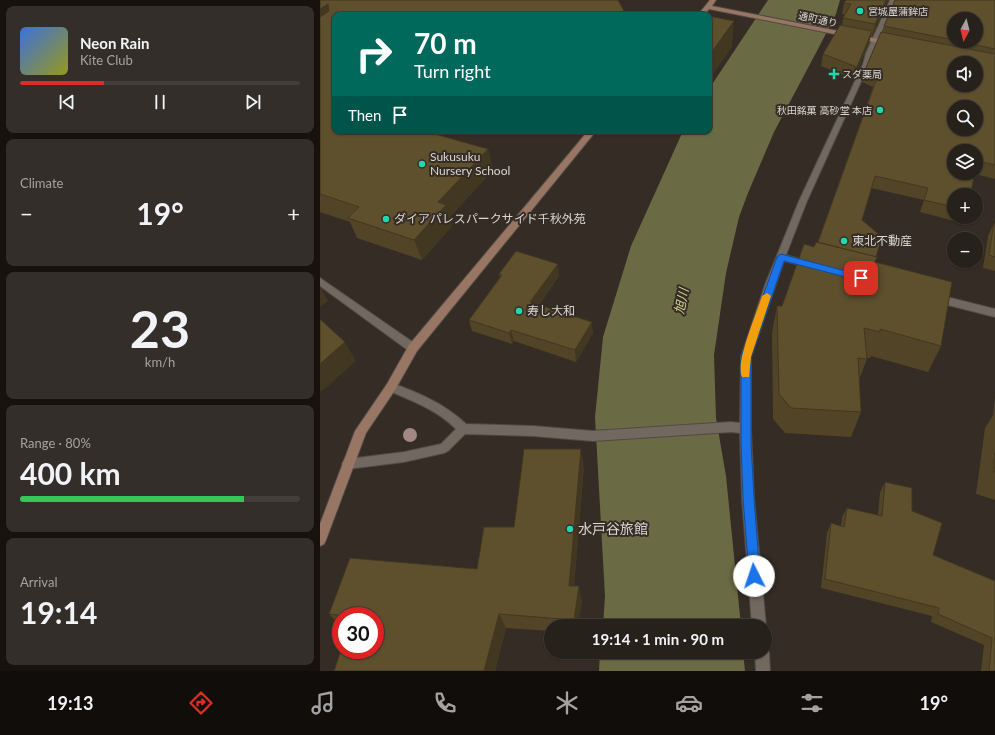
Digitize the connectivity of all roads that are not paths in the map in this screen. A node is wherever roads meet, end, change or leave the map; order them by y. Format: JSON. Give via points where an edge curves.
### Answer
{"nodes":[{"id":1,"x":713,"y":0,"type":"edge"},
{"id":2,"x":893,"y":0,"type":"edge"},
{"id":3,"x":708,"y":7,"type":"junction"},
{"id":4,"x":704,"y":12,"type":"edge"},
{"id":5,"x":875,"y":41,"type":"junction"},
{"id":6,"x":898,"y":45,"type":"edge"},
{"id":7,"x":590,"y":134,"type":"edge"},
{"id":8,"x":781,"y":257,"type":"junction"},
{"id":9,"x":824,"y":268,"type":"edge"},
{"id":10,"x":320,"y":281,"type":"edge"},
{"id":11,"x":928,"y":296,"type":"edge"},
{"id":12,"x":995,"y":313,"type":"edge"},
{"id":13,"x":413,"y":348,"type":"junction"},
{"id":14,"x":391,"y":387,"type":"junction"},
{"id":15,"x":463,"y":429,"type":"junction"},
{"id":16,"x":746,"y":429,"type":"junction"},
{"id":17,"x":348,"y":464,"type":"junction"},
{"id":18,"x":320,"y":540,"type":"edge"},
{"id":19,"x":758,"y":619,"type":"edge"},
{"id":20,"x":762,"y":659,"type":"edge"},
{"id":21,"x":763,"y":671,"type":"edge"}],
"edges":[{"from":1,"to":3,"type":"street"},
{"from":2,"to":5,"type":"street"},
{"from":3,"to":4,"type":"street"},
{"from":3,"to":5,"type":"street","name":"通町通り"},
{"from":5,"to":6,"type":"street","name":"通町通り"},
{"from":5,"to":8,"type":"street","via":[[803,201]]},
{"from":7,"to":13,"type":"street"},
{"from":8,"to":9,"type":"street"},
{"from":8,"to":16,"type":"street","via":[[746,357]]},
{"from":10,"to":13,"type":"street"},
{"from":11,"to":12,"type":"street"},
{"from":13,"to":14,"type":"street"},
{"from":14,"to":15,"type":"street","via":[[433,405],[449,415]]},
{"from":14,"to":17,"type":"street","via":[[361,431]]},
{"from":15,"to":16,"type":"street","via":[[593,436],[731,427]]},
{"from":15,"to":17,"type":"street","via":[[444,448],[404,457]]},
{"from":16,"to":19,"type":"street","via":[[748,498]]},
{"from":17,"to":18,"type":"street"},
{"from":20,"to":21,"type":"street"}]}
